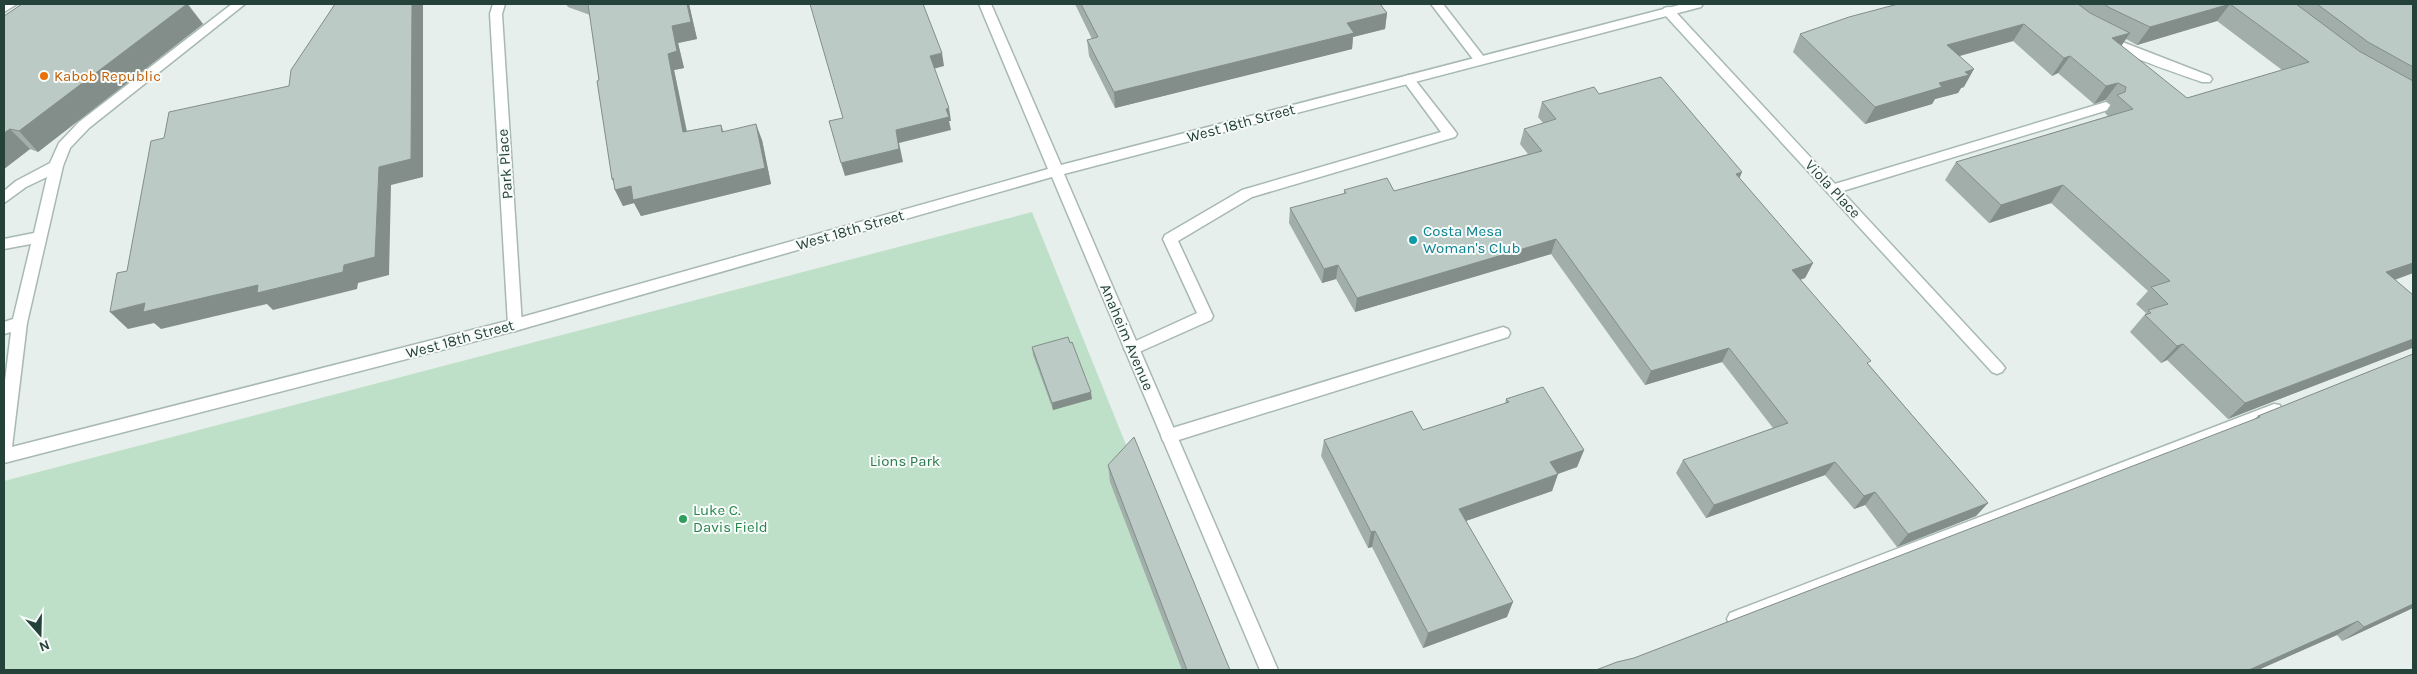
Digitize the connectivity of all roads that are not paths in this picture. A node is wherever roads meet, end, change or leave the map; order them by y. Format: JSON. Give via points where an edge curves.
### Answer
{"nodes":[{"id":1,"x":11,"y":4,"type":"edge"},
{"id":2,"x":239,"y":4,"type":"edge"},
{"id":3,"x":499,"y":4,"type":"edge"},
{"id":4,"x":985,"y":4,"type":"edge"},
{"id":5,"x":1437,"y":4,"type":"edge"},
{"id":6,"x":1697,"y":4,"type":"edge"},
{"id":7,"x":4,"y":8,"type":"edge"},
{"id":8,"x":1668,"y":11,"type":"junction"},
{"id":9,"x":2091,"y":29,"type":"edge"},
{"id":10,"x":1480,"y":60,"type":"junction"},
{"id":11,"x":1408,"y":79,"type":"junction"},
{"id":12,"x":2206,"y":79,"type":"dead end"},
{"id":13,"x":2106,"y":106,"type":"edge"},
{"id":14,"x":56,"y":166,"type":"junction"},
{"id":15,"x":1057,"y":171,"type":"junction"},
{"id":16,"x":1832,"y":190,"type":"junction"},
{"id":17,"x":4,"y":198,"type":"edge"},
{"id":18,"x":40,"y":237,"type":"junction"},
{"id":19,"x":4,"y":244,"type":"edge"},
{"id":20,"x":20,"y":323,"type":"junction"},
{"id":21,"x":515,"y":325,"type":"junction"},
{"id":22,"x":4,"y":328,"type":"edge"},
{"id":23,"x":1503,"y":333,"type":"dead end"},
{"id":24,"x":1132,"y":349,"type":"junction"},
{"id":25,"x":1998,"y":368,"type":"dead end"},
{"id":26,"x":2292,"y":403,"type":"edge"},
{"id":27,"x":1169,"y":436,"type":"junction"},
{"id":28,"x":4,"y":447,"type":"edge"},
{"id":29,"x":4,"y":456,"type":"edge"},
{"id":30,"x":1725,"y":623,"type":"edge"},
{"id":31,"x":1269,"y":670,"type":"edge"}],
"edges":[{"from":1,"to":7,"type":"street"},
{"from":2,"to":14,"type":"street","via":[[74,133],[64,146]]},
{"from":3,"to":21,"type":"street","name":"Park Place","via":[[496,14]]},
{"from":4,"to":15,"type":"street","name":"Anaheim Avenue"},
{"from":5,"to":10,"type":"street"},
{"from":6,"to":8,"type":"street","name":"West 18th Street"},
{"from":8,"to":10,"type":"street","name":"West 18th Street"},
{"from":8,"to":16,"type":"street","name":"Viola Place"},
{"from":9,"to":12,"type":"street","via":[[2121,46]]},
{"from":10,"to":11,"type":"street","name":"West 18th Street"},
{"from":11,"to":15,"type":"street","name":"West 18th Street"},
{"from":11,"to":24,"type":"street","via":[[1450,134],[1246,193],[1170,239],[1206,316]]},
{"from":13,"to":16,"type":"street"},
{"from":14,"to":17,"type":"street","via":[[21,184]]},
{"from":14,"to":18,"type":"street"},
{"from":15,"to":21,"type":"street","name":"West 18th Street"},
{"from":15,"to":24,"type":"street","name":"Anaheim Avenue"},
{"from":16,"to":25,"type":"street","name":"Viola Place"},
{"from":18,"to":19,"type":"street"},
{"from":18,"to":20,"type":"street"},
{"from":20,"to":22,"type":"street"},
{"from":20,"to":28,"type":"street"},
{"from":21,"to":29,"type":"street","name":"West 18th Street"},
{"from":23,"to":27,"type":"street"},
{"from":24,"to":27,"type":"street","name":"Anaheim Avenue"},
{"from":26,"to":30,"type":"street"},
{"from":27,"to":31,"type":"street","name":"Anaheim Avenue"}]}
